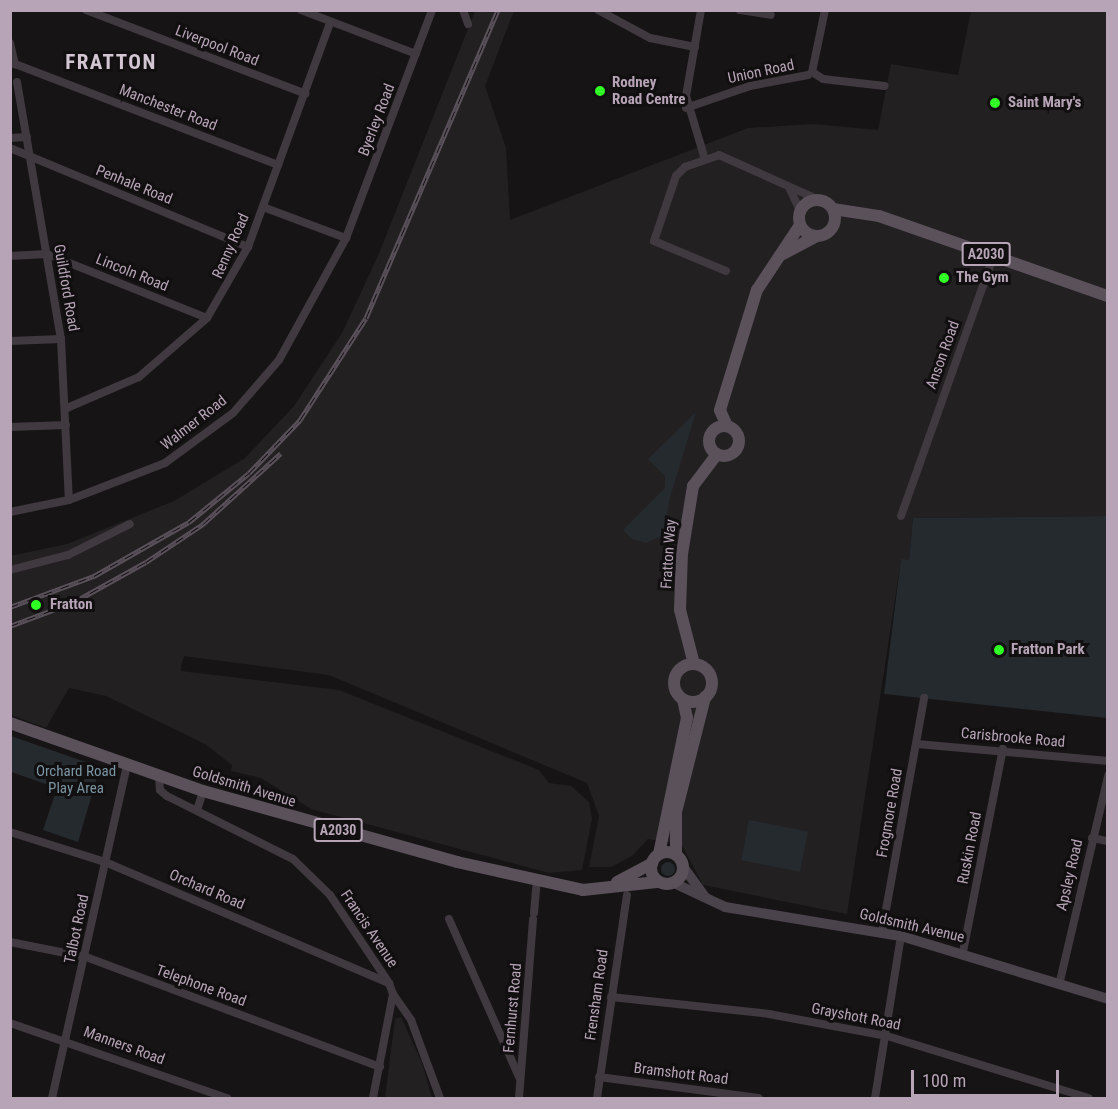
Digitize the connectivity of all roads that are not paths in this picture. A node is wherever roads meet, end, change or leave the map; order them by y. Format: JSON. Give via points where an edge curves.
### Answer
{"nodes":[{"id":1,"x":86,"y":10,"type":"edge"},
{"id":2,"x":301,"y":10,"type":"edge"},
{"id":3,"x":432,"y":10,"type":"edge"},
{"id":4,"x":463,"y":10,"type":"edge"},
{"id":5,"x":598,"y":10,"type":"edge"},
{"id":6,"x":701,"y":10,"type":"edge"},
{"id":7,"x":740,"y":10,"type":"edge"},
{"id":8,"x":825,"y":10,"type":"edge"},
{"id":9,"x":771,"y":15,"type":"dead end"},
{"id":10,"x":330,"y":22,"type":"junction"},
{"id":11,"x":468,"y":24,"type":"dead end"},
{"id":12,"x":10,"y":43,"type":"edge"},
{"id":13,"x":695,"y":47,"type":"junction"},
{"id":14,"x":416,"y":54,"type":"junction"},
{"id":15,"x":810,"y":74,"type":"junction"},
{"id":16,"x":17,"y":82,"type":"dead end"},
{"id":17,"x":885,"y":86,"type":"dead end"},
{"id":18,"x":306,"y":94,"type":"junction"},
{"id":19,"x":686,"y":108,"type":"junction"},
{"id":20,"x":27,"y":137,"type":"junction"},
{"id":21,"x":10,"y":138,"type":"edge"},
{"id":22,"x":10,"y":148,"type":"edge"},
{"id":23,"x":704,"y":156,"type":"junction"},
{"id":24,"x":31,"y":158,"type":"junction"},
{"id":25,"x":278,"y":165,"type":"junction"},
{"id":26,"x":789,"y":187,"type":"junction"},
{"id":27,"x":817,"y":199,"type":"junction"},
{"id":28,"x":263,"y":207,"type":"junction"},
{"id":29,"x":833,"y":209,"type":"junction"},
{"id":30,"x":800,"y":211,"type":"junction"},
{"id":31,"x":865,"y":212,"type":"junction"},
{"id":32,"x":800,"y":225,"type":"junction"},
{"id":33,"x":834,"y":225,"type":"junction"},
{"id":34,"x":817,"y":236,"type":"junction"},
{"id":35,"x":346,"y":238,"type":"junction"},
{"id":36,"x":248,"y":247,"type":"junction"},
{"id":37,"x":47,"y":254,"type":"junction"},
{"id":38,"x":10,"y":256,"type":"edge"},
{"id":39,"x":993,"y":257,"type":"junction"},
{"id":40,"x":775,"y":258,"type":"junction"},
{"id":41,"x":726,"y":272,"type":"dead end"},
{"id":42,"x":1107,"y":296,"type":"edge"},
{"id":43,"x":207,"y":318,"type":"junction"},
{"id":44,"x":61,"y":339,"type":"junction"},
{"id":45,"x":10,"y":341,"type":"edge"},
{"id":46,"x":67,"y":408,"type":"junction"},
{"id":47,"x":66,"y":425,"type":"junction"},
{"id":48,"x":727,"y":426,"type":"junction"},
{"id":49,"x":10,"y":427,"type":"edge"},
{"id":50,"x":717,"y":454,"type":"junction"},
{"id":51,"x":69,"y":500,"type":"junction"},
{"id":52,"x":10,"y":512,"type":"edge"},
{"id":53,"x":901,"y":516,"type":"dead end"},
{"id":54,"x":130,"y":524,"type":"dead end"},
{"id":55,"x":10,"y":570,"type":"edge"},
{"id":56,"x":694,"y":664,"type":"junction"},
{"id":57,"x":705,"y":697,"type":"junction"},
{"id":58,"x":924,"y":698,"type":"dead end"},
{"id":59,"x":683,"y":699,"type":"junction"},
{"id":60,"x":10,"y":723,"type":"edge"},
{"id":61,"x":917,"y":744,"type":"junction"},
{"id":62,"x":1003,"y":749,"type":"junction"},
{"id":63,"x":1107,"y":761,"type":"edge"},
{"id":64,"x":127,"y":765,"type":"junction"},
{"id":65,"x":159,"y":776,"type":"junction"},
{"id":66,"x":1107,"y":776,"type":"edge"},
{"id":67,"x":203,"y":791,"type":"junction"},
{"id":68,"x":197,"y":810,"type":"junction"},
{"id":69,"x":10,"y":832,"type":"edge"},
{"id":70,"x":1092,"y":838,"type":"junction"},
{"id":71,"x":1107,"y":841,"type":"edge"},
{"id":72,"x":676,"y":854,"type":"junction"},
{"id":73,"x":655,"y":858,"type":"junction"},
{"id":74,"x":105,"y":862,"type":"junction"},
{"id":75,"x":684,"y":868,"type":"junction"},
{"id":76,"x":537,"y":881,"type":"junction"},
{"id":77,"x":657,"y":882,"type":"junction"},
{"id":78,"x":674,"y":883,"type":"junction"},
{"id":79,"x":613,"y":884,"type":"junction"},
{"id":80,"x":627,"y":895,"type":"dead end"},
{"id":81,"x":707,"y":900,"type":"junction"},
{"id":82,"x":449,"y":920,"type":"dead end"},
{"id":83,"x":882,"y":932,"type":"junction"},
{"id":84,"x":901,"y":936,"type":"junction"},
{"id":85,"x":10,"y":942,"type":"edge"},
{"id":86,"x":963,"y":952,"type":"junction"},
{"id":87,"x":86,"y":957,"type":"junction"},
{"id":88,"x":1060,"y":981,"type":"junction"},
{"id":89,"x":389,"y":983,"type":"junction"},
{"id":90,"x":393,"y":994,"type":"junction"},
{"id":91,"x":611,"y":997,"type":"junction"},
{"id":92,"x":1107,"y":999,"type":"edge"},
{"id":93,"x":10,"y":1023,"type":"edge"},
{"id":94,"x":887,"y":1036,"type":"junction"},
{"id":95,"x":66,"y":1039,"type":"junction"},
{"id":96,"x":380,"y":1066,"type":"junction"},
{"id":97,"x":599,"y":1077,"type":"junction"},
{"id":98,"x":520,"y":1080,"type":"junction"},
{"id":99,"x":52,"y":1098,"type":"edge"},
{"id":100,"x":227,"y":1098,"type":"edge"},
{"id":101,"x":374,"y":1098,"type":"edge"},
{"id":102,"x":440,"y":1098,"type":"edge"},
{"id":103,"x":519,"y":1098,"type":"edge"},
{"id":104,"x":597,"y":1098,"type":"edge"},
{"id":105,"x":759,"y":1098,"type":"edge"},
{"id":106,"x":875,"y":1098,"type":"edge"},
{"id":107,"x":1089,"y":1098,"type":"edge"}],
"edges":[{"from":1,"to":18,"type":"street","name":"Liverpool Road"},
{"from":2,"to":10,"type":"street"},
{"from":3,"to":14,"type":"street","name":"Byerley Road"},
{"from":4,"to":11,"type":"street"},
{"from":5,"to":13,"type":"street","via":[[650,38]]},
{"from":6,"to":13,"type":"street"},
{"from":7,"to":9,"type":"street"},
{"from":8,"to":15,"type":"street","name":"Union Road"},
{"from":10,"to":14,"type":"street"},
{"from":10,"to":18,"type":"street","name":"Renny Road"},
{"from":12,"to":25,"type":"street","name":"Manchester Road","via":[[15,64]]},
{"from":13,"to":19,"type":"street"},
{"from":14,"to":35,"type":"street","name":"Byerley Road"},
{"from":15,"to":17,"type":"street"},
{"from":15,"to":19,"type":"street","name":"Union Road","via":[[750,86]]},
{"from":16,"to":20,"type":"street","name":"Guildford Road"},
{"from":18,"to":25,"type":"street","name":"Renny Road"},
{"from":19,"to":23,"type":"street"},
{"from":20,"to":21,"type":"street"},
{"from":20,"to":24,"type":"street","name":"Guildford Road"},
{"from":22,"to":24,"type":"street","name":"Penhale Road"},
{"from":23,"to":26,"type":"street","via":[[719,155]]},
{"from":23,"to":41,"type":"street","via":[[676,176],[654,241]]},
{"from":24,"to":36,"type":"street","name":"Penhale Road"},
{"from":24,"to":37,"type":"street","name":"Guildford Road"},
{"from":25,"to":28,"type":"street","name":"Renny Road"},
{"from":26,"to":27,"type":"street"},
{"from":26,"to":30,"type":"street"},
{"from":27,"to":29,"type":"main road","number":"A2030"},
{"from":27,"to":30,"type":"main road"},
{"from":28,"to":35,"type":"street"},
{"from":28,"to":36,"type":"street","name":"Renny Road"},
{"from":29,"to":31,"type":"main road","number":"A2030"},
{"from":29,"to":33,"type":"main road"},
{"from":30,"to":32,"type":"main road"},
{"from":31,"to":33,"type":"main road"},
{"from":31,"to":39,"type":"main road","number":"A2030"},
{"from":32,"to":34,"type":"main road"},
{"from":32,"to":40,"type":"main road","name":"Fratton Way"},
{"from":33,"to":34,"type":"main road"},
{"from":34,"to":40,"type":"main road"},
{"from":35,"to":51,"type":"street","name":"Walmer Road","via":[[279,360],[233,413],[165,462]]},
{"from":36,"to":43,"type":"street","name":"Renny Road"},
{"from":37,"to":38,"type":"street","name":"Lincoln Road"},
{"from":37,"to":43,"type":"street","name":"Lincoln Road"},
{"from":37,"to":44,"type":"street","name":"Guildford Road"},
{"from":39,"to":42,"type":"main road","number":"A2030"},
{"from":39,"to":53,"type":"street","name":"Anson Road"},
{"from":40,"to":48,"type":"main road","name":"Fratton Way","via":[[757,290],[724,395],[720,410]]},
{"from":43,"to":46,"type":"street","name":"Renny Road","via":[[139,377]]},
{"from":44,"to":45,"type":"street"},
{"from":44,"to":46,"type":"street","name":"Guildford Road"},
{"from":46,"to":47,"type":"street","name":"Guildford Road"},
{"from":47,"to":49,"type":"street"},
{"from":47,"to":51,"type":"street","name":"Guildford Road"},
{"from":48,"to":50,"type":"main road","via":[[717,427],[709,438]]},
{"from":48,"to":50,"type":"main road","name":"Fratton Way","via":[[738,435],[738,446],[732,453]]},
{"from":50,"to":56,"type":"main road","name":"Fratton Way","via":[[693,486],[682,554],[680,610]]},
{"from":51,"to":52,"type":"street","name":"Walmer Road"},
{"from":54,"to":55,"type":"street","via":[[68,555]]},
{"from":56,"to":57,"type":"main road","name":"Fratton Way","via":[[710,675]]},
{"from":56,"to":59,"type":"main road","via":[[675,676],[674,686]]},
{"from":57,"to":59,"type":"main road"},
{"from":57,"to":72,"type":"main road","name":"Fratton Way","via":[[676,812]]},
{"from":58,"to":61,"type":"street","name":"Frogmore Road"},
{"from":59,"to":73,"type":"main road","via":[[687,717]]},
{"from":60,"to":64,"type":"main road","name":"Goldsmith Avenue","number":"A2030"},
{"from":61,"to":62,"type":"street","name":"Carisbrooke Road"},
{"from":61,"to":83,"type":"street","name":"Frogmore Road"},
{"from":62,"to":63,"type":"street","name":"Carisbrooke Road"},
{"from":62,"to":86,"type":"street","name":"Ruskin Road"},
{"from":64,"to":65,"type":"main road","name":"Goldsmith Avenue","number":"A2030"},
{"from":64,"to":74,"type":"street","name":"Talbot Road"},
{"from":65,"to":67,"type":"main road","name":"Goldsmith Avenue","number":"A2030"},
{"from":65,"to":68,"type":"street","name":"Francis Avenue","via":[[160,790]]},
{"from":66,"to":70,"type":"street","name":"Apsley Road"},
{"from":67,"to":68,"type":"street"},
{"from":67,"to":76,"type":"main road","name":"Goldsmith Avenue","number":"A2030"},
{"from":68,"to":89,"type":"street","name":"Francis Avenue","via":[[293,859],[330,895]]},
{"from":69,"to":74,"type":"street","name":"Orchard Road"},
{"from":70,"to":71,"type":"street"},
{"from":70,"to":88,"type":"street","name":"Apsley Road"},
{"from":72,"to":73,"type":"main road"},
{"from":72,"to":75,"type":"main road"},
{"from":73,"to":77,"type":"main road"},
{"from":73,"to":79,"type":"main road","name":"Goldsmith Avenue","number":"A2030"},
{"from":74,"to":87,"type":"street","name":"Talbot Road"},
{"from":74,"to":89,"type":"street","name":"Orchard Road"},
{"from":75,"to":78,"type":"main road"},
{"from":75,"to":81,"type":"main road"},
{"from":76,"to":79,"type":"main road","name":"Goldsmith Avenue","number":"A2030","via":[[583,890]]},
{"from":76,"to":98,"type":"street","name":"Fernhurst Road"},
{"from":77,"to":78,"type":"main road","name":"Goldsmith Avenue"},
{"from":77,"to":79,"type":"main road","name":"Goldsmith Avenue","number":"A2030"},
{"from":78,"to":81,"type":"main road","name":"Goldsmith Avenue"},
{"from":80,"to":91,"type":"street","name":"Frensham Road"},
{"from":81,"to":83,"type":"main road","name":"Goldsmith Avenue","via":[[725,908]]},
{"from":82,"to":98,"type":"street"},
{"from":83,"to":84,"type":"main road","name":"Goldsmith Avenue"},
{"from":84,"to":86,"type":"main road","name":"Goldsmith Avenue"},
{"from":84,"to":94,"type":"street"},
{"from":85,"to":87,"type":"street","name":"Telephone Road"},
{"from":86,"to":88,"type":"main road","name":"Goldsmith Avenue"},
{"from":87,"to":95,"type":"street","name":"Talbot Road"},
{"from":87,"to":96,"type":"street","name":"Telephone Road"},
{"from":88,"to":92,"type":"main road","name":"Goldsmith Avenue"},
{"from":89,"to":90,"type":"street","name":"Francis Avenue"},
{"from":90,"to":96,"type":"street"},
{"from":90,"to":102,"type":"street","name":"Francis Avenue","via":[[411,1020]]},
{"from":91,"to":94,"type":"street","name":"Grayshott Road","via":[[769,1014]]},
{"from":91,"to":97,"type":"street","name":"Frensham Road"},
{"from":93,"to":95,"type":"street","name":"Manners Road"},
{"from":94,"to":106,"type":"street"},
{"from":94,"to":107,"type":"street","name":"Grayshott Road"},
{"from":95,"to":99,"type":"street","name":"Talbot Road"},
{"from":95,"to":100,"type":"street","name":"Manners Road"},
{"from":96,"to":101,"type":"street"},
{"from":97,"to":104,"type":"street","name":"Frensham Road"},
{"from":97,"to":105,"type":"street","name":"Bramshott Road"},
{"from":98,"to":103,"type":"street","name":"Fernhurst Road"}]}
